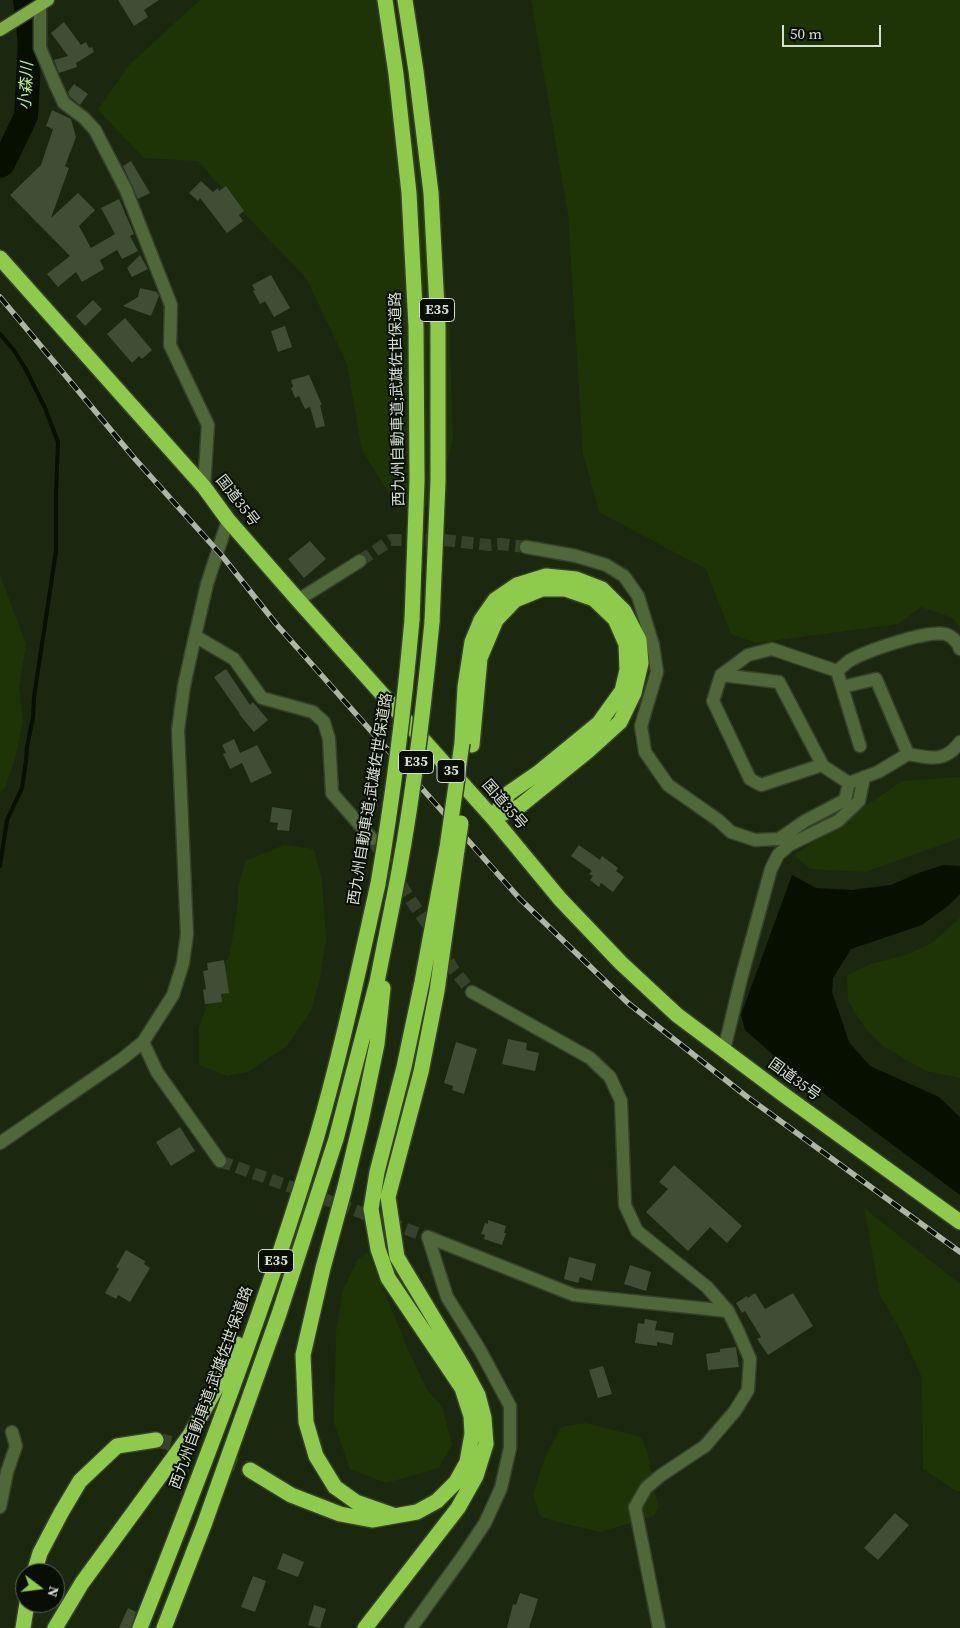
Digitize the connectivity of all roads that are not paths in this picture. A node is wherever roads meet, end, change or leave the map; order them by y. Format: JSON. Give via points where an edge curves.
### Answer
{"nodes":[{"id":1,"x":385,"y":0,"type":"edge"},
{"id":2,"x":404,"y":0,"type":"edge"},
{"id":3,"x":41,"y":4,"type":"edge"},
{"id":4,"x":1,"y":28,"type":"edge"},
{"id":5,"x":0,"y":258,"type":"edge"},
{"id":6,"x":204,"y":487,"type":"junction"},
{"id":7,"x":228,"y":520,"type":"junction"},
{"id":8,"x":526,"y":547,"type":"tunnel mouth"},
{"id":9,"x":360,"y":561,"type":"tunnel mouth"},
{"id":10,"x":298,"y":600,"type":"junction"},
{"id":11,"x":195,"y":636,"type":"junction"},
{"id":12,"x":960,"y":649,"type":"edge"},
{"id":13,"x":837,"y":671,"type":"junction"},
{"id":14,"x":721,"y":675,"type":"junction"},
{"id":15,"x":842,"y":688,"type":"junction"},
{"id":16,"x":960,"y":742,"type":"edge"},
{"id":17,"x":860,"y":746,"type":"dead end"},
{"id":18,"x":908,"y":754,"type":"junction"},
{"id":19,"x":822,"y":765,"type":"junction"},
{"id":20,"x":864,"y":777,"type":"junction"},
{"id":21,"x":849,"y":783,"type":"junction"},
{"id":22,"x":494,"y":818,"type":"junction"},
{"id":23,"x":372,"y":839,"type":"tunnel mouth"},
{"id":24,"x":452,"y":849,"type":"junction"},
{"id":25,"x":393,"y":902,"type":"junction"},
{"id":26,"x":472,"y":992,"type":"tunnel mouth"},
{"id":27,"x":142,"y":1042,"type":"junction"},
{"id":28,"x":724,"y":1050,"type":"junction"},
{"id":29,"x":0,"y":1142,"type":"edge"},
{"id":30,"x":220,"y":1161,"type":"tunnel mouth"},
{"id":31,"x":295,"y":1205,"type":"junction"},
{"id":32,"x":960,"y":1222,"type":"edge"},
{"id":33,"x":728,"y":1312,"type":"junction"},
{"id":34,"x":12,"y":1432,"type":"dead end"},
{"id":35,"x":156,"y":1440,"type":"tunnel mouth"},
{"id":36,"x":250,"y":1470,"type":"tunnel mouth"},
{"id":37,"x":0,"y":1506,"type":"edge"},
{"id":38,"x":394,"y":1516,"type":"junction"},
{"id":39,"x":37,"y":1563,"type":"edge"},
{"id":40,"x":25,"y":1613,"type":"edge"},
{"id":41,"x":23,"y":1628,"type":"edge"},
{"id":42,"x":55,"y":1628,"type":"edge"},
{"id":43,"x":140,"y":1628,"type":"edge"},
{"id":44,"x":164,"y":1628,"type":"edge"},
{"id":45,"x":365,"y":1628,"type":"edge"},
{"id":46,"x":411,"y":1628,"type":"edge"},
{"id":47,"x":659,"y":1628,"type":"edge"}],
"edges":[{"from":1,"to":31,"type":"highway","name":"西九州自動車道;武雄佐世保道路","number":"E35","bridge":true,"via":[[409,193],[416,328],[417,481],[412,620],[394,789],[378,884],[336,1062]]},
{"from":2,"to":25,"type":"highway","number":"E35","bridge":true,"via":[[431,193],[438,327],[438,481],[432,622],[424,706],[404,850]]},
{"from":3,"to":4,"type":"main road"},
{"from":3,"to":6,"type":"street","via":[[40,48],[56,86],[64,103],[95,130],[126,190],[171,304],[170,345],[208,425]]},
{"from":5,"to":6,"type":"highway","name":"国道35号","number":"35"},
{"from":6,"to":7,"type":"highway","name":"国道35号","number":"35"},
{"from":7,"to":10,"type":"highway","name":"国道35号","number":"35"},
{"from":7,"to":11,"type":"street","via":[[207,584]]},
{"from":8,"to":21,"type":"street","via":[[576,556],[606,565],[624,576],[638,596],[646,616],[657,672],[642,726],[645,752],[668,785],[731,832],[756,840],[778,839],[845,800]]},
{"from":9,"to":10,"type":"street"},
{"from":10,"to":22,"type":"highway","name":"国道35号","number":"35"},
{"from":11,"to":23,"type":"street","via":[[234,659],[262,698],[313,712],[324,722],[329,739],[332,794]]},
{"from":11,"to":27,"type":"street","via":[[178,730],[187,934],[183,963],[173,995]]},
{"from":12,"to":13,"type":"street","via":[[956,640],[946,634],[933,633],[893,643],[850,660]]},
{"from":13,"to":14,"type":"street","via":[[772,648],[748,655]]},
{"from":13,"to":15,"type":"street"},
{"from":14,"to":19,"type":"street","via":[[779,682]]},
{"from":14,"to":19,"type":"street","via":[[713,701],[750,779],[761,785]]},
{"from":15,"to":17,"type":"street"},
{"from":15,"to":18,"type":"street","via":[[876,679]]},
{"from":16,"to":18,"type":"street","via":[[954,751],[943,757]]},
{"from":18,"to":20,"type":"street"},
{"from":19,"to":21,"type":"street"},
{"from":20,"to":21,"type":"street"},
{"from":20,"to":28,"type":"street","via":[[859,801],[838,821],[789,844],[778,855],[771,869],[740,979]]},
{"from":22,"to":24,"type":"highway","bridge":true,"via":[[520,806],[588,751],[620,722],[634,693],[641,663],[638,640],[624,611],[602,589],[576,579],[546,576],[517,585],[496,600],[481,620],[472,642],[465,687],[467,745]]},
{"from":22,"to":28,"type":"highway","name":"国道35号","number":"35","via":[[560,899],[621,963],[677,1015]]},
{"from":24,"to":38,"type":"highway","via":[[371,1209],[378,1249],[388,1278],[462,1388],[471,1416],[472,1434],[467,1462],[456,1482],[437,1501],[417,1512]]},
{"from":24,"to":45,"type":"highway","via":[[438,991],[421,1072],[388,1197],[396,1257],[478,1395],[486,1444],[476,1476],[458,1508]]},
{"from":25,"to":38,"type":"highway","via":[[377,1044],[346,1188],[303,1355],[306,1422],[316,1456],[336,1487],[356,1502]]},
{"from":25,"to":44,"type":"highway","number":"E35","via":[[377,982],[336,1139],[279,1314]]},
{"from":26,"to":33,"type":"street","via":[[590,1058],[610,1078],[621,1101],[625,1205],[637,1231],[707,1288]]},
{"from":27,"to":29,"type":"street"},
{"from":27,"to":30,"type":"street","via":[[157,1072]]},
{"from":28,"to":32,"type":"highway","name":"国道35号","number":"35"},
{"from":31,"to":42,"type":"highway","via":[[226,1372],[190,1435],[82,1583]]},
{"from":31,"to":43,"type":"highway","name":"西九州自動車道;武雄佐世保道路","number":"E35","via":[[254,1326]]},
{"from":33,"to":46,"type":"street","via":[[574,1295],[428,1237],[447,1297],[510,1406],[510,1448],[501,1488],[485,1523]]},
{"from":33,"to":47,"type":"street","via":[[750,1359],[748,1390],[736,1411],[704,1446],[646,1488],[635,1507]]},
{"from":34,"to":37,"type":"street","via":[[16,1446]]},
{"from":35,"to":39,"type":"highway","via":[[117,1446],[80,1481]]},
{"from":36,"to":38,"type":"highway","via":[[291,1495],[340,1514],[372,1520]]},
{"from":40,"to":41,"type":"highway"}]}
